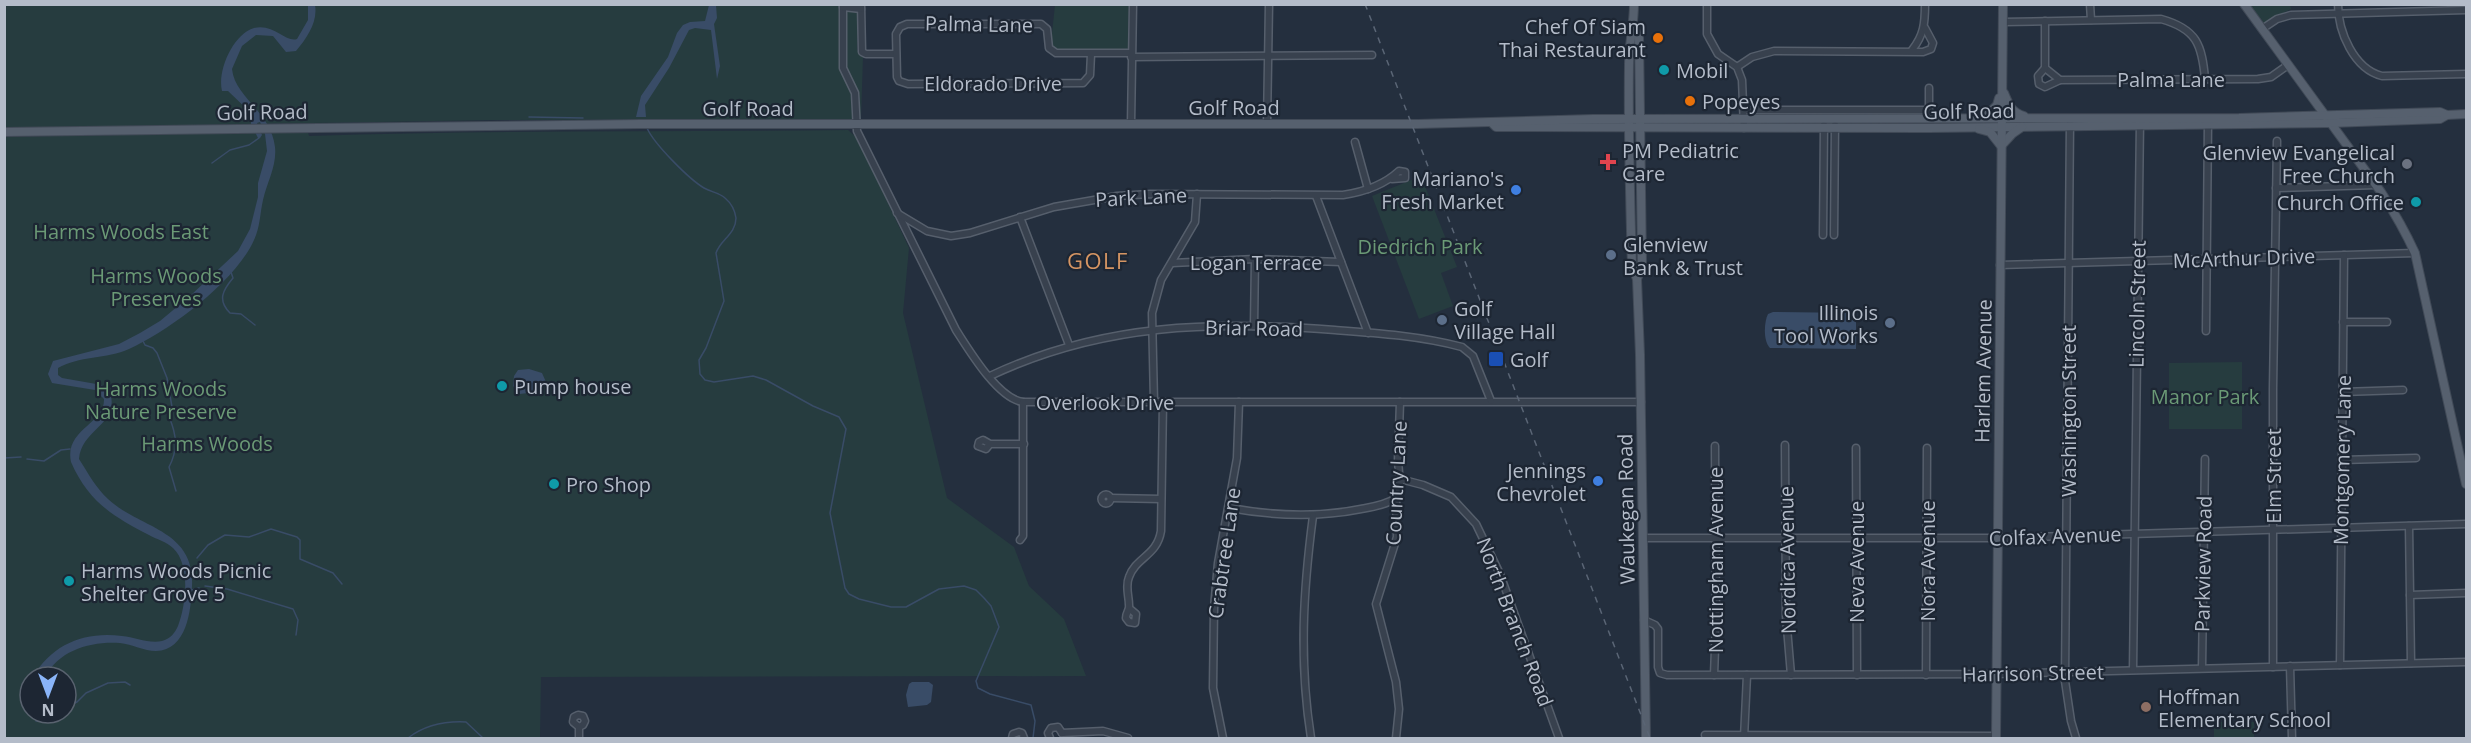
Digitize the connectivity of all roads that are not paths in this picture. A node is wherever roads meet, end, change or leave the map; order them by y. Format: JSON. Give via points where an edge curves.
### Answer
{"nodes":[{"id":1,"x":1133,"y":4,"type":"edge"},
{"id":2,"x":1269,"y":4,"type":"edge"},
{"id":3,"x":1634,"y":4,"type":"edge"},
{"id":4,"x":1707,"y":4,"type":"edge"},
{"id":5,"x":1925,"y":4,"type":"edge"},
{"id":6,"x":2003,"y":4,"type":"edge"},
{"id":7,"x":2090,"y":4,"type":"edge"},
{"id":8,"x":2244,"y":4,"type":"edge"},
{"id":9,"x":2338,"y":4,"type":"edge"},
{"id":10,"x":843,"y":6,"type":"edge"},
{"id":11,"x":861,"y":7,"type":"edge"},
{"id":12,"x":2466,"y":10,"type":"edge"},
{"id":13,"x":2338,"y":13,"type":"junction"},
{"id":14,"x":2091,"y":20,"type":"junction"},
{"id":15,"x":2045,"y":21,"type":"junction"},
{"id":16,"x":2003,"y":22,"type":"junction"},
{"id":17,"x":1634,"y":27,"type":"junction"},
{"id":18,"x":1925,"y":28,"type":"junction"},
{"id":19,"x":2262,"y":29,"type":"junction"},
{"id":20,"x":1912,"y":50,"type":"junction"},
{"id":21,"x":896,"y":54,"type":"junction"},
{"id":22,"x":1091,"y":54,"type":"junction"},
{"id":23,"x":1131,"y":55,"type":"junction"},
{"id":24,"x":1372,"y":56,"type":"dead end"},
{"id":25,"x":1268,"y":57,"type":"junction"},
{"id":26,"x":2288,"y":65,"type":"junction"},
{"id":27,"x":1737,"y":67,"type":"junction"},
{"id":28,"x":2046,"y":68,"type":"junction"},
{"id":29,"x":2466,"y":74,"type":"edge"},
{"id":30,"x":2205,"y":79,"type":"junction"},
{"id":31,"x":2060,"y":80,"type":"junction"},
{"id":32,"x":1929,"y":88,"type":"dead end"},
{"id":33,"x":2002,"y":88,"type":"junction"},
{"id":34,"x":1744,"y":110,"type":"junction"},
{"id":35,"x":1929,"y":114,"type":"junction"},
{"id":36,"x":2447,"y":114,"type":"junction"},
{"id":37,"x":2466,"y":114,"type":"edge"},
{"id":38,"x":2326,"y":115,"type":"junction"},
{"id":39,"x":1984,"y":118,"type":"junction"},
{"id":40,"x":2031,"y":118,"type":"junction"},
{"id":41,"x":2140,"y":121,"type":"junction"},
{"id":42,"x":2208,"y":121,"type":"junction"},
{"id":43,"x":2071,"y":122,"type":"junction"},
{"id":44,"x":1629,"y":123,"type":"junction"},
{"id":45,"x":1642,"y":123,"type":"junction"},
{"id":46,"x":2002,"y":123,"type":"junction"},
{"id":47,"x":2331,"y":123,"type":"junction"},
{"id":48,"x":856,"y":124,"type":"junction"},
{"id":49,"x":1131,"y":124,"type":"junction"},
{"id":50,"x":1267,"y":124,"type":"junction"},
{"id":51,"x":1744,"y":124,"type":"junction"},
{"id":52,"x":1824,"y":124,"type":"junction"},
{"id":53,"x":1835,"y":124,"type":"junction"},
{"id":54,"x":2023,"y":126,"type":"junction"},
{"id":55,"x":1973,"y":127,"type":"junction"},
{"id":56,"x":4,"y":132,"type":"edge"},
{"id":57,"x":2277,"y":141,"type":"dead end"},
{"id":58,"x":1355,"y":142,"type":"dead end"},
{"id":59,"x":2001,"y":146,"type":"junction"},
{"id":60,"x":1392,"y":179,"type":"dead end"},
{"id":61,"x":2376,"y":184,"type":"junction"},
{"id":62,"x":2276,"y":188,"type":"junction"},
{"id":63,"x":1368,"y":189,"type":"junction"},
{"id":64,"x":1197,"y":194,"type":"junction"},
{"id":65,"x":1316,"y":196,"type":"junction"},
{"id":66,"x":897,"y":213,"type":"junction"},
{"id":67,"x":1020,"y":217,"type":"junction"},
{"id":68,"x":1823,"y":235,"type":"dead end"},
{"id":69,"x":1834,"y":235,"type":"dead end"},
{"id":70,"x":2415,"y":253,"type":"junction"},
{"id":71,"x":2344,"y":255,"type":"junction"},
{"id":72,"x":2275,"y":257,"type":"junction"},
{"id":73,"x":1255,"y":259,"type":"junction"},
{"id":74,"x":2206,"y":259,"type":"junction"},
{"id":75,"x":2137,"y":261,"type":"junction"},
{"id":76,"x":1172,"y":262,"type":"junction"},
{"id":77,"x":1341,"y":262,"type":"junction"},
{"id":78,"x":2069,"y":263,"type":"junction"},
{"id":79,"x":2000,"y":265,"type":"junction"},
{"id":80,"x":1637,"y":279,"type":"junction"},
{"id":81,"x":2343,"y":322,"type":"junction"},
{"id":82,"x":2387,"y":322,"type":"dead end"},
{"id":83,"x":1254,"y":326,"type":"junction"},
{"id":84,"x":1152,"y":330,"type":"junction"},
{"id":85,"x":2206,"y":331,"type":"dead end"},
{"id":86,"x":1368,"y":333,"type":"junction"},
{"id":87,"x":1069,"y":345,"type":"junction"},
{"id":88,"x":990,"y":376,"type":"junction"},
{"id":89,"x":2403,"y":390,"type":"dead end"},
{"id":90,"x":2342,"y":392,"type":"junction"},
{"id":91,"x":1491,"y":401,"type":"junction"},
{"id":92,"x":1023,"y":402,"type":"junction"},
{"id":93,"x":1154,"y":402,"type":"junction"},
{"id":94,"x":1163,"y":402,"type":"junction"},
{"id":95,"x":1239,"y":402,"type":"junction"},
{"id":96,"x":1400,"y":402,"type":"junction"},
{"id":97,"x":1641,"y":402,"type":"junction"},
{"id":98,"x":990,"y":444,"type":"dead end"},
{"id":99,"x":1024,"y":444,"type":"junction"},
{"id":100,"x":1785,"y":445,"type":"dead end"},
{"id":101,"x":1715,"y":446,"type":"dead end"},
{"id":102,"x":1856,"y":448,"type":"dead end"},
{"id":103,"x":1928,"y":448,"type":"dead end"},
{"id":104,"x":2416,"y":458,"type":"dead end"},
{"id":105,"x":2205,"y":459,"type":"dead end"},
{"id":106,"x":2463,"y":459,"type":"edge"},
{"id":107,"x":2341,"y":460,"type":"junction"},
{"id":108,"x":1400,"y":480,"type":"junction"},
{"id":109,"x":2466,"y":484,"type":"edge"},
{"id":110,"x":1111,"y":498,"type":"dead end"},
{"id":111,"x":1396,"y":498,"type":"junction"},
{"id":112,"x":1161,"y":499,"type":"junction"},
{"id":113,"x":1230,"y":508,"type":"junction"},
{"id":114,"x":1313,"y":516,"type":"junction"},
{"id":115,"x":2466,"y":525,"type":"edge"},
{"id":116,"x":2409,"y":526,"type":"junction"},
{"id":117,"x":2341,"y":528,"type":"junction"},
{"id":118,"x":2272,"y":530,"type":"junction"},
{"id":119,"x":2202,"y":532,"type":"junction"},
{"id":120,"x":2135,"y":534,"type":"junction"},
{"id":121,"x":2067,"y":536,"type":"junction"},
{"id":122,"x":1643,"y":538,"type":"junction"},
{"id":123,"x":1927,"y":538,"type":"junction"},
{"id":124,"x":1998,"y":538,"type":"junction"},
{"id":125,"x":1715,"y":539,"type":"junction"},
{"id":126,"x":1786,"y":539,"type":"junction"},
{"id":127,"x":1856,"y":539,"type":"junction"},
{"id":128,"x":1020,"y":540,"type":"dead end"},
{"id":129,"x":2466,"y":593,"type":"edge"},
{"id":130,"x":2410,"y":595,"type":"junction"},
{"id":131,"x":1130,"y":609,"type":"dead end"},
{"id":132,"x":1644,"y":620,"type":"junction"},
{"id":133,"x":2466,"y":662,"type":"edge"},
{"id":134,"x":2411,"y":663,"type":"junction"},
{"id":135,"x":2340,"y":665,"type":"junction"},
{"id":136,"x":2290,"y":666,"type":"junction"},
{"id":137,"x":2273,"y":667,"type":"junction"},
{"id":138,"x":2202,"y":668,"type":"junction"},
{"id":139,"x":2133,"y":670,"type":"junction"},
{"id":140,"x":2065,"y":672,"type":"junction"},
{"id":141,"x":1996,"y":674,"type":"junction"},
{"id":142,"x":1714,"y":675,"type":"junction"},
{"id":143,"x":1747,"y":675,"type":"junction"},
{"id":144,"x":1791,"y":675,"type":"junction"},
{"id":145,"x":1857,"y":675,"type":"junction"},
{"id":146,"x":1926,"y":675,"type":"junction"},
{"id":147,"x":579,"y":727,"type":"dead end"},
{"id":148,"x":1704,"y":735,"type":"dead end"},
{"id":149,"x":1061,"y":736,"type":"edge"},
{"id":150,"x":1744,"y":736,"type":"edge"},
{"id":151,"x":1996,"y":737,"type":"edge"},
{"id":152,"x":579,"y":738,"type":"edge"},
{"id":153,"x":1012,"y":738,"type":"edge"},
{"id":154,"x":1024,"y":738,"type":"edge"},
{"id":155,"x":1050,"y":738,"type":"edge"},
{"id":156,"x":1128,"y":738,"type":"edge"},
{"id":157,"x":1223,"y":738,"type":"edge"},
{"id":158,"x":1311,"y":738,"type":"edge"},
{"id":159,"x":1396,"y":738,"type":"edge"},
{"id":160,"x":1559,"y":738,"type":"edge"},
{"id":161,"x":1646,"y":738,"type":"edge"},
{"id":162,"x":2076,"y":738,"type":"edge"},
{"id":163,"x":2292,"y":738,"type":"edge"}],
"edges":[{"from":1,"to":23,"type":"street"},
{"from":2,"to":25,"type":"street"},
{"from":3,"to":17,"type":"main road"},
{"from":4,"to":27,"type":"street","via":[[1707,34],[1718,54]]},
{"from":5,"to":18,"type":"street"},
{"from":6,"to":16,"type":"main road","name":"Harlem Avenue"},
{"from":7,"to":14,"type":"street"},
{"from":8,"to":19,"type":"main road"},
{"from":9,"to":13,"type":"street"},
{"from":10,"to":11,"type":"street"},
{"from":10,"to":48,"type":"street","name":"Overlook Drive","via":[[843,68],[855,93]]},
{"from":11,"to":21,"type":"street","via":[[862,52]]},
{"from":12,"to":13,"type":"street"},
{"from":13,"to":19,"type":"street","via":[[2291,15]]},
{"from":13,"to":29,"type":"street","via":[[2348,45],[2372,74]]},
{"from":14,"to":15,"type":"street"},
{"from":14,"to":30,"type":"street","via":[[2162,19],[2175,23],[2197,41],[2203,53]]},
{"from":15,"to":16,"type":"street"},
{"from":15,"to":28,"type":"street"},
{"from":16,"to":33,"type":"main road","name":"Harlem Avenue"},
{"from":17,"to":44,"type":"main road","name":"Waukegan Road","via":[[1629,50]]},
{"from":17,"to":45,"type":"main road","name":"Waukegan Road","via":[[1639,38]]},
{"from":18,"to":20,"type":"street"},
{"from":18,"to":20,"type":"street","via":[[1933,44],[1931,49]]},
{"from":19,"to":26,"type":"main road"},
{"from":20,"to":27,"type":"street","via":[[1774,51],[1752,57]]},
{"from":21,"to":22,"type":"street","name":"Palma Lane","via":[[897,30],[907,24],[1036,24],[1046,27],[1047,44],[1052,51]]},
{"from":21,"to":22,"type":"street","name":"Eldorado Drive","via":[[897,77],[908,84],[1083,83],[1090,75]]},
{"from":22,"to":23,"type":"street","name":"Palma Lane"},
{"from":23,"to":25,"type":"street","name":"Palma Lane"},
{"from":23,"to":49,"type":"street"},
{"from":24,"to":25,"type":"street","name":"Palma Lane"},
{"from":25,"to":50,"type":"street"},
{"from":26,"to":30,"type":"street","name":"Palma Lane","via":[[2264,79]]},
{"from":26,"to":38,"type":"main road"},
{"from":27,"to":34,"type":"street"},
{"from":28,"to":31,"type":"street"},
{"from":28,"to":31,"type":"street","name":"Palma Lane","via":[[2038,76],[2039,84],[2045,87]]},
{"from":30,"to":31,"type":"street","name":"Palma Lane"},
{"from":32,"to":35,"type":"street"},
{"from":33,"to":39,"type":"main road","via":[[1997,105]]},
{"from":33,"to":40,"type":"main road","via":[[2009,107]]},
{"from":33,"to":46,"type":"main road","name":"Harlem Avenue"},
{"from":34,"to":35,"type":"street"},
{"from":34,"to":51,"type":"street"},
{"from":35,"to":39,"type":"main road","name":"Golf Road"},
{"from":35,"to":53,"type":"main road","name":"Golf Road"},
{"from":36,"to":37,"type":"main road","name":"Golf Road"},
{"from":36,"to":38,"type":"main road","name":"Golf Road"},
{"from":36,"to":47,"type":"main road","name":"Golf Road","via":[[2440,119]]},
{"from":38,"to":42,"type":"main road","name":"Golf Road"},
{"from":38,"to":47,"type":"main road"},
{"from":39,"to":46,"type":"main road","name":"Golf Road"},
{"from":40,"to":43,"type":"main road","name":"Golf Road"},
{"from":40,"to":46,"type":"main road","name":"Golf Road"},
{"from":41,"to":42,"type":"main road","name":"Golf Road"},
{"from":41,"to":43,"type":"main road","name":"Golf Road"},
{"from":41,"to":75,"type":"street","name":"Lincoln Street"},
{"from":42,"to":47,"type":"main road","name":"Golf Road"},
{"from":42,"to":74,"type":"street"},
{"from":43,"to":54,"type":"main road","name":"Golf Road"},
{"from":43,"to":78,"type":"street","name":"Washington Street"},
{"from":44,"to":45,"type":"main road","name":"Golf Road"},
{"from":44,"to":50,"type":"main road","name":"Golf Road","via":[[1497,120]]},
{"from":44,"to":80,"type":"main road","name":"Waukegan Road","via":[[1632,266]]},
{"from":45,"to":51,"type":"main road","name":"Golf Road"},
{"from":45,"to":80,"type":"main road","name":"Waukegan Road","via":[[1642,265]]},
{"from":46,"to":54,"type":"main road","name":"Golf Road"},
{"from":46,"to":55,"type":"main road","name":"Golf Road"},
{"from":46,"to":59,"type":"main road","name":"Harlem Avenue"},
{"from":47,"to":61,"type":"main road"},
{"from":48,"to":49,"type":"main road","name":"Golf Road"},
{"from":48,"to":56,"type":"main road","name":"Golf Road"},
{"from":48,"to":66,"type":"street","name":"Overlook Drive"},
{"from":49,"to":50,"type":"main road","name":"Golf Road"},
{"from":51,"to":52,"type":"main road","name":"Golf Road"},
{"from":52,"to":53,"type":"main road","name":"Golf Road"},
{"from":52,"to":68,"type":"street"},
{"from":53,"to":55,"type":"main road","name":"Golf Road"},
{"from":53,"to":69,"type":"street"},
{"from":54,"to":59,"type":"main road"},
{"from":55,"to":59,"type":"main road","via":[[1990,132]]},
{"from":57,"to":62,"type":"street","name":"Elm Street"},
{"from":58,"to":63,"type":"street"},
{"from":59,"to":79,"type":"main road","name":"Harlem Avenue"},
{"from":60,"to":63,"type":"street","name":"Park Lane"},
{"from":61,"to":62,"type":"street"},
{"from":61,"to":70,"type":"main road","via":[[2400,220]]},
{"from":62,"to":72,"type":"street","name":"Elm Street"},
{"from":63,"to":65,"type":"street","name":"Park Lane"},
{"from":64,"to":65,"type":"street","name":"Park Lane"},
{"from":64,"to":67,"type":"street","name":"Park Lane","via":[[1096,198]]},
{"from":64,"to":76,"type":"street","via":[[1195,222]]},
{"from":65,"to":77,"type":"street"},
{"from":66,"to":67,"type":"street","name":"Park Lane","via":[[927,231],[951,236]]},
{"from":66,"to":88,"type":"street","name":"Overlook Drive","via":[[956,330]]},
{"from":67,"to":87,"type":"street"},
{"from":70,"to":71,"type":"street","name":"McArthur Drive"},
{"from":70,"to":106,"type":"main road"},
{"from":71,"to":72,"type":"street","name":"McArthur Drive"},
{"from":71,"to":81,"type":"street","name":"Montgomery Lane"},
{"from":72,"to":74,"type":"street","name":"McArthur Drive"},
{"from":72,"to":118,"type":"street","name":"Elm Street"},
{"from":73,"to":76,"type":"street","name":"Logan Terrace"},
{"from":73,"to":77,"type":"street","name":"Logan Terrace"},
{"from":73,"to":83,"type":"street"},
{"from":74,"to":75,"type":"street","name":"McArthur Drive"},
{"from":74,"to":85,"type":"street"},
{"from":75,"to":78,"type":"street","name":"McArthur Drive"},
{"from":75,"to":120,"type":"street","name":"Lincoln Street"},
{"from":76,"to":84,"type":"street","via":[[1157,293]]},
{"from":77,"to":86,"type":"street"},
{"from":78,"to":79,"type":"street","name":"McArthur Drive"},
{"from":78,"to":121,"type":"street","name":"Washington Street"},
{"from":79,"to":124,"type":"main road","name":"Harlem Avenue"},
{"from":80,"to":97,"type":"main road","name":"Waukegan Road"},
{"from":81,"to":82,"type":"street"},
{"from":81,"to":90,"type":"street","name":"Montgomery Lane"},
{"from":83,"to":84,"type":"street","name":"Briar Road"},
{"from":83,"to":86,"type":"street","name":"Briar Road"},
{"from":84,"to":87,"type":"street","name":"Briar Road"},
{"from":84,"to":93,"type":"street"},
{"from":86,"to":91,"type":"street","name":"Briar Road","via":[[1467,350]]},
{"from":87,"to":88,"type":"street","name":"Briar Road"},
{"from":88,"to":92,"type":"street","name":"Overlook Drive","via":[[1010,399]]},
{"from":89,"to":90,"type":"street"},
{"from":90,"to":107,"type":"street","name":"Montgomery Lane"},
{"from":91,"to":96,"type":"street","name":"Overlook Drive"},
{"from":91,"to":97,"type":"street","name":"Overlook Drive"},
{"from":92,"to":93,"type":"street","name":"Overlook Drive"},
{"from":92,"to":99,"type":"street"},
{"from":93,"to":94,"type":"street","name":"Overlook Drive"},
{"from":94,"to":95,"type":"street","name":"Overlook Drive"},
{"from":94,"to":112,"type":"street"},
{"from":95,"to":96,"type":"street","name":"Overlook Drive"},
{"from":95,"to":113,"type":"street","name":"Crabtree Lane"},
{"from":96,"to":108,"type":"street","name":"Country Lane"},
{"from":97,"to":122,"type":"main road","name":"Waukegan Road"},
{"from":98,"to":99,"type":"street"},
{"from":99,"to":128,"type":"street"},
{"from":100,"to":126,"type":"street","name":"Nordica Avenue"},
{"from":101,"to":125,"type":"street","name":"Nottingham Avenue"},
{"from":102,"to":127,"type":"street","name":"Neva Avenue"},
{"from":103,"to":123,"type":"street","name":"Nora Avenue"},
{"from":104,"to":107,"type":"street"},
{"from":105,"to":119,"type":"street","name":"Parkview Road"},
{"from":106,"to":109,"type":"main road"},
{"from":107,"to":117,"type":"street","name":"Montgomery Lane"},
{"from":108,"to":111,"type":"street","name":"Country Lane"},
{"from":108,"to":160,"type":"street","name":"North Branch Road","via":[[1451,497],[1476,524],[1500,574]]},
{"from":110,"to":112,"type":"street"},
{"from":111,"to":114,"type":"street","via":[[1369,507]]},
{"from":111,"to":159,"type":"street","name":"Country Lane","via":[[1397,537],[1376,604],[1398,696]]},
{"from":112,"to":131,"type":"street","via":[[1158,543],[1129,576]]},
{"from":113,"to":114,"type":"street"},
{"from":113,"to":157,"type":"street","name":"Crabtree Lane","via":[[1218,563],[1212,655],[1214,695]]},
{"from":114,"to":158,"type":"street","via":[[1302,629],[1304,691]]},
{"from":115,"to":116,"type":"street","name":"Colfax Avenue"},
{"from":116,"to":117,"type":"street","name":"Colfax Avenue"},
{"from":116,"to":130,"type":"street"},
{"from":117,"to":118,"type":"street","name":"Colfax Avenue"},
{"from":117,"to":135,"type":"street","name":"Montgomery Lane"},
{"from":118,"to":119,"type":"street","name":"Colfax Avenue"},
{"from":118,"to":137,"type":"street","name":"Elm Street"},
{"from":119,"to":120,"type":"street","name":"Colfax Avenue"},
{"from":119,"to":138,"type":"street","name":"Parkview Road"},
{"from":120,"to":121,"type":"street","name":"Colfax Avenue"},
{"from":120,"to":139,"type":"street","name":"Lincoln Street"},
{"from":121,"to":124,"type":"street","name":"Colfax Avenue"},
{"from":121,"to":140,"type":"street","name":"Washington Street"},
{"from":122,"to":125,"type":"street","name":"Colfax Avenue"},
{"from":122,"to":132,"type":"main road","name":"Waukegan Road"},
{"from":123,"to":124,"type":"street","name":"Colfax Avenue"},
{"from":123,"to":127,"type":"street","name":"Colfax Avenue"},
{"from":123,"to":146,"type":"street","name":"Nora Avenue"},
{"from":124,"to":141,"type":"main road","name":"Harlem Avenue"},
{"from":125,"to":126,"type":"street","name":"Colfax Avenue"},
{"from":125,"to":142,"type":"street","name":"Nottingham Avenue"},
{"from":126,"to":127,"type":"street","name":"Colfax Avenue"},
{"from":126,"to":144,"type":"street","name":"Nordica Avenue","via":[[1786,627]]},
{"from":127,"to":145,"type":"street","name":"Neva Avenue"},
{"from":129,"to":130,"type":"street"},
{"from":130,"to":134,"type":"street"},
{"from":132,"to":142,"type":"street","name":"Harrison Street","via":[[1658,629],[1660,673]]},
{"from":132,"to":161,"type":"main road","name":"Waukegan Road"},
{"from":133,"to":134,"type":"street","name":"Harrison Street"},
{"from":134,"to":135,"type":"street","name":"Harrison Street"},
{"from":135,"to":136,"type":"street","name":"Harrison Street"},
{"from":136,"to":137,"type":"street","name":"Harrison Street"},
{"from":136,"to":163,"type":"street"},
{"from":137,"to":138,"type":"street","name":"Harrison Street"},
{"from":138,"to":139,"type":"street","name":"Harrison Street"},
{"from":139,"to":140,"type":"street","name":"Harrison Street"},
{"from":140,"to":141,"type":"street","name":"Harrison Street"},
{"from":140,"to":162,"type":"street","name":"Washington Street","via":[[2066,698]]},
{"from":141,"to":146,"type":"street","name":"Harrison Street"},
{"from":141,"to":151,"type":"main road","name":"Harlem Avenue"},
{"from":142,"to":143,"type":"street","name":"Harrison Street"},
{"from":143,"to":144,"type":"street","name":"Harrison Street"},
{"from":143,"to":150,"type":"street"},
{"from":144,"to":145,"type":"street","name":"Harrison Street"},
{"from":145,"to":146,"type":"street","name":"Harrison Street"},
{"from":147,"to":152,"type":"street"},
{"from":148,"to":150,"type":"street"},
{"from":149,"to":155,"type":"street","via":[[1060,729],[1053,727],[1048,731]]},
{"from":149,"to":156,"type":"street","via":[[1103,732]]},
{"from":150,"to":151,"type":"street"},
{"from":153,"to":154,"type":"street","via":[[1018,732]]}]}
